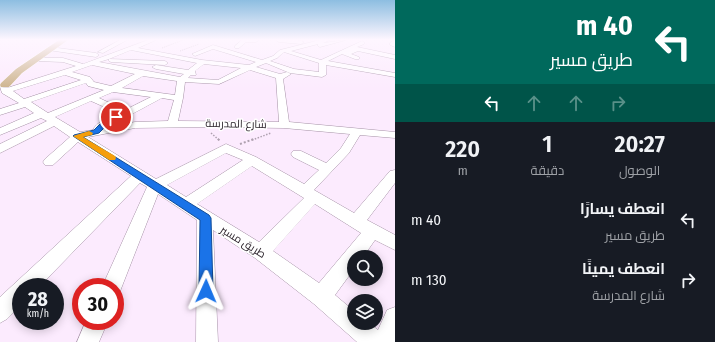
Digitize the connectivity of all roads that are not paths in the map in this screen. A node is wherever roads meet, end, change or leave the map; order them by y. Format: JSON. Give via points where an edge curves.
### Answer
{"nodes":[{"id":1,"x":39,"y":56,"type":"edge"},
{"id":2,"x":40,"y":56,"type":"edge"},
{"id":3,"x":69,"y":56,"type":"edge"},
{"id":4,"x":99,"y":56,"type":"edge"},
{"id":5,"x":103,"y":56,"type":"edge"},
{"id":6,"x":174,"y":56,"type":"edge"},
{"id":7,"x":180,"y":56,"type":"edge"},
{"id":8,"x":208,"y":56,"type":"edge"},
{"id":9,"x":218,"y":56,"type":"edge"},
{"id":10,"x":244,"y":56,"type":"edge"},
{"id":11,"x":281,"y":56,"type":"edge"},
{"id":12,"x":286,"y":56,"type":"edge"},
{"id":13,"x":287,"y":56,"type":"edge"},
{"id":14,"x":314,"y":56,"type":"edge"},
{"id":15,"x":314,"y":56,"type":"edge"},
{"id":16,"x":318,"y":56,"type":"edge"},
{"id":17,"x":336,"y":56,"type":"edge"},
{"id":18,"x":351,"y":56,"type":"edge"},
{"id":19,"x":381,"y":56,"type":"edge"},
{"id":20,"x":215,"y":57,"type":"junction"},
{"id":21,"x":357,"y":58,"type":"dead end"},
{"id":22,"x":36,"y":59,"type":"junction"},
{"id":23,"x":63,"y":60,"type":"junction"},
{"id":24,"x":374,"y":60,"type":"dead end"},
{"id":25,"x":301,"y":61,"type":"junction"},
{"id":26,"x":311,"y":61,"type":"junction"},
{"id":27,"x":266,"y":62,"type":"junction"},
{"id":28,"x":159,"y":65,"type":"junction"},
{"id":29,"x":234,"y":65,"type":"junction"},
{"id":30,"x":84,"y":66,"type":"junction"},
{"id":31,"x":110,"y":67,"type":"junction"},
{"id":32,"x":252,"y":68,"type":"junction"},
{"id":33,"x":282,"y":68,"type":"junction"},
{"id":34,"x":203,"y":69,"type":"junction"},
{"id":35,"x":191,"y":70,"type":"junction"},
{"id":36,"x":293,"y":71,"type":"junction"},
{"id":37,"x":66,"y":73,"type":"junction"},
{"id":38,"x":101,"y":73,"type":"dead end"},
{"id":39,"x":220,"y":73,"type":"dead end"},
{"id":40,"x":142,"y":74,"type":"junction"},
{"id":41,"x":232,"y":75,"type":"junction"},
{"id":42,"x":395,"y":75,"type":"edge"},
{"id":43,"x":116,"y":76,"type":"dead end"},
{"id":44,"x":161,"y":77,"type":"junction"},
{"id":45,"x":280,"y":77,"type":"junction"},
{"id":46,"x":88,"y":80,"type":"junction"},
{"id":47,"x":131,"y":80,"type":"junction"},
{"id":48,"x":180,"y":80,"type":"junction"},
{"id":49,"x":146,"y":82,"type":"dead end"},
{"id":50,"x":2,"y":86,"type":"edge"},
{"id":51,"x":112,"y":90,"type":"junction"},
{"id":52,"x":140,"y":93,"type":"junction"},
{"id":53,"x":160,"y":96,"type":"junction"},
{"id":54,"x":92,"y":98,"type":"junction"},
{"id":55,"x":179,"y":98,"type":"junction"},
{"id":56,"x":25,"y":103,"type":"junction"},
{"id":57,"x":109,"y":105,"type":"junction"},
{"id":58,"x":0,"y":112,"type":"edge"},
{"id":59,"x":125,"y":113,"type":"junction"},
{"id":60,"x":47,"y":117,"type":"junction"},
{"id":61,"x":172,"y":124,"type":"junction"},
{"id":62,"x":284,"y":125,"type":"junction"},
{"id":63,"x":97,"y":131,"type":"junction"},
{"id":64,"x":357,"y":131,"type":"junction"},
{"id":65,"x":0,"y":132,"type":"edge"},
{"id":66,"x":395,"y":135,"type":"edge"},
{"id":67,"x":77,"y":136,"type":"junction"},
{"id":68,"x":395,"y":143,"type":"edge"},
{"id":69,"x":0,"y":149,"type":"edge"},
{"id":70,"x":297,"y":154,"type":"dead end"},
{"id":71,"x":252,"y":160,"type":"junction"},
{"id":72,"x":49,"y":162,"type":"dead end"},
{"id":73,"x":328,"y":169,"type":"junction"},
{"id":74,"x":395,"y":174,"type":"edge"},
{"id":75,"x":139,"y":176,"type":"junction"},
{"id":76,"x":154,"y":186,"type":"junction"},
{"id":77,"x":309,"y":194,"type":"junction"},
{"id":78,"x":185,"y":205,"type":"junction"},
{"id":79,"x":205,"y":218,"type":"junction"},
{"id":80,"x":356,"y":222,"type":"junction"},
{"id":81,"x":372,"y":232,"type":"junction"},
{"id":82,"x":395,"y":243,"type":"edge"},
{"id":83,"x":262,"y":252,"type":"junction"},
{"id":84,"x":34,"y":278,"type":"edge"},
{"id":85,"x":116,"y":278,"type":"edge"},
{"id":86,"x":321,"y":297,"type":"junction"},
{"id":87,"x":12,"y":300,"type":"edge"},
{"id":88,"x":0,"y":312,"type":"edge"},
{"id":89,"x":395,"y":318,"type":"edge"},
{"id":90,"x":93,"y":330,"type":"edge"},
{"id":91,"x":88,"y":342,"type":"edge"},
{"id":92,"x":207,"y":342,"type":"edge"},
{"id":93,"x":374,"y":342,"type":"edge"},
{"id":94,"x":384,"y":342,"type":"edge"}],
"edges":[{"from":1,"to":50,"type":"main road"},
{"from":2,"to":22,"type":"main road"},
{"from":3,"to":23,"type":"street"},
{"from":4,"to":30,"type":"street"},
{"from":5,"to":28,"type":"street","via":[[125,62]]},
{"from":6,"to":28,"type":"street"},
{"from":7,"to":34,"type":"street"},
{"from":8,"to":20,"type":"street"},
{"from":9,"to":20,"type":"street"},
{"from":10,"to":27,"type":"street"},
{"from":11,"to":27,"type":"street"},
{"from":12,"to":25,"type":"street"},
{"from":13,"to":26,"type":"street"},
{"from":14,"to":26,"type":"street"},
{"from":15,"to":26,"type":"street"},
{"from":16,"to":36,"type":"street","via":[[323,75]]},
{"from":17,"to":42,"type":"street"},
{"from":18,"to":21,"type":"street"},
{"from":19,"to":24,"type":"street"},
{"from":20,"to":29,"type":"street","via":[[234,62]]},
{"from":22,"to":23,"type":"street"},
{"from":22,"to":50,"type":"main road"},
{"from":23,"to":30,"type":"street"},
{"from":25,"to":26,"type":"street"},
{"from":25,"to":33,"type":"street"},
{"from":26,"to":36,"type":"street"},
{"from":27,"to":32,"type":"street"},
{"from":27,"to":33,"type":"street"},
{"from":28,"to":31,"type":"street"},
{"from":28,"to":35,"type":"street"},
{"from":28,"to":40,"type":"street"},
{"from":29,"to":32,"type":"street"},
{"from":29,"to":34,"type":"street"},
{"from":30,"to":31,"type":"street"},
{"from":30,"to":37,"type":"street"},
{"from":30,"to":38,"type":"street"},
{"from":31,"to":40,"type":"street"},
{"from":32,"to":41,"type":"street"},
{"from":32,"to":45,"type":"street"},
{"from":33,"to":36,"type":"street"},
{"from":34,"to":35,"type":"street"},
{"from":34,"to":35,"type":"street"},
{"from":35,"to":48,"type":"street"},
{"from":36,"to":45,"type":"street"},
{"from":37,"to":46,"type":"street"},
{"from":37,"to":50,"type":"street"},
{"from":39,"to":41,"type":"street"},
{"from":40,"to":44,"type":"street"},
{"from":40,"to":47,"type":"street"},
{"from":41,"to":48,"type":"street","via":[[221,82]]},
{"from":43,"to":47,"type":"street"},
{"from":44,"to":48,"type":"street"},
{"from":44,"to":52,"type":"street"},
{"from":45,"to":62,"type":"street"},
{"from":46,"to":51,"type":"street","via":[[91,84]]},
{"from":46,"to":56,"type":"street"},
{"from":47,"to":49,"type":"street"},
{"from":47,"to":51,"type":"street"},
{"from":48,"to":55,"type":"street"},
{"from":50,"to":56,"type":"street","name":"طريق مسير"},
{"from":51,"to":52,"type":"street"},
{"from":51,"to":54,"type":"street"},
{"from":52,"to":53,"type":"street"},
{"from":52,"to":57,"type":"street"},
{"from":53,"to":55,"type":"street"},
{"from":53,"to":59,"type":"street"},
{"from":54,"to":57,"type":"street"},
{"from":54,"to":60,"type":"street"},
{"from":55,"to":61,"type":"street"},
{"from":56,"to":58,"type":"street"},
{"from":56,"to":60,"type":"street","name":"طريق مسير"},
{"from":57,"to":59,"type":"street"},
{"from":59,"to":63,"type":"street"},
{"from":60,"to":65,"type":"street"},
{"from":60,"to":67,"type":"street","name":"طريق مسير"},
{"from":60,"to":69,"type":"street"},
{"from":61,"to":62,"type":"street","name":"شارع المدرسة"},
{"from":61,"to":63,"type":"street","name":"شارع المدرسة","via":[[135,125]]},
{"from":62,"to":64,"type":"street","name":"شارع المدرسة"},
{"from":63,"to":67,"type":"street","name":"شارع المدرسة"},
{"from":64,"to":66,"type":"street","name":"شارع المدرسة"},
{"from":64,"to":68,"type":"street"},
{"from":64,"to":73,"type":"street"},
{"from":67,"to":72,"type":"street"},
{"from":67,"to":75,"type":"street","name":"طريق مسير"},
{"from":70,"to":73,"type":"street"},
{"from":71,"to":76,"type":"street","via":[[228,148],[220,150]]},
{"from":71,"to":77,"type":"street"},
{"from":71,"to":78,"type":"street"},
{"from":73,"to":77,"type":"street"},
{"from":74,"to":80,"type":"street"},
{"from":75,"to":76,"type":"street","name":"طريق مسير"},
{"from":75,"to":84,"type":"street"},
{"from":76,"to":78,"type":"street","name":"طريق مسير"},
{"from":76,"to":85,"type":"street"},
{"from":77,"to":80,"type":"street"},
{"from":77,"to":83,"type":"street"},
{"from":78,"to":79,"type":"street","name":"طريق مسير"},
{"from":79,"to":83,"type":"street","name":"طريق مسير"},
{"from":79,"to":92,"type":"street"},
{"from":80,"to":81,"type":"street"},
{"from":81,"to":82,"type":"street"},
{"from":81,"to":86,"type":"street"},
{"from":83,"to":86,"type":"street","name":"طريق مسير"},
{"from":86,"to":93,"type":"street","name":"طريق مسير"},
{"from":87,"to":88,"type":"street"},
{"from":89,"to":94,"type":"street"},
{"from":90,"to":91,"type":"street"}]}
